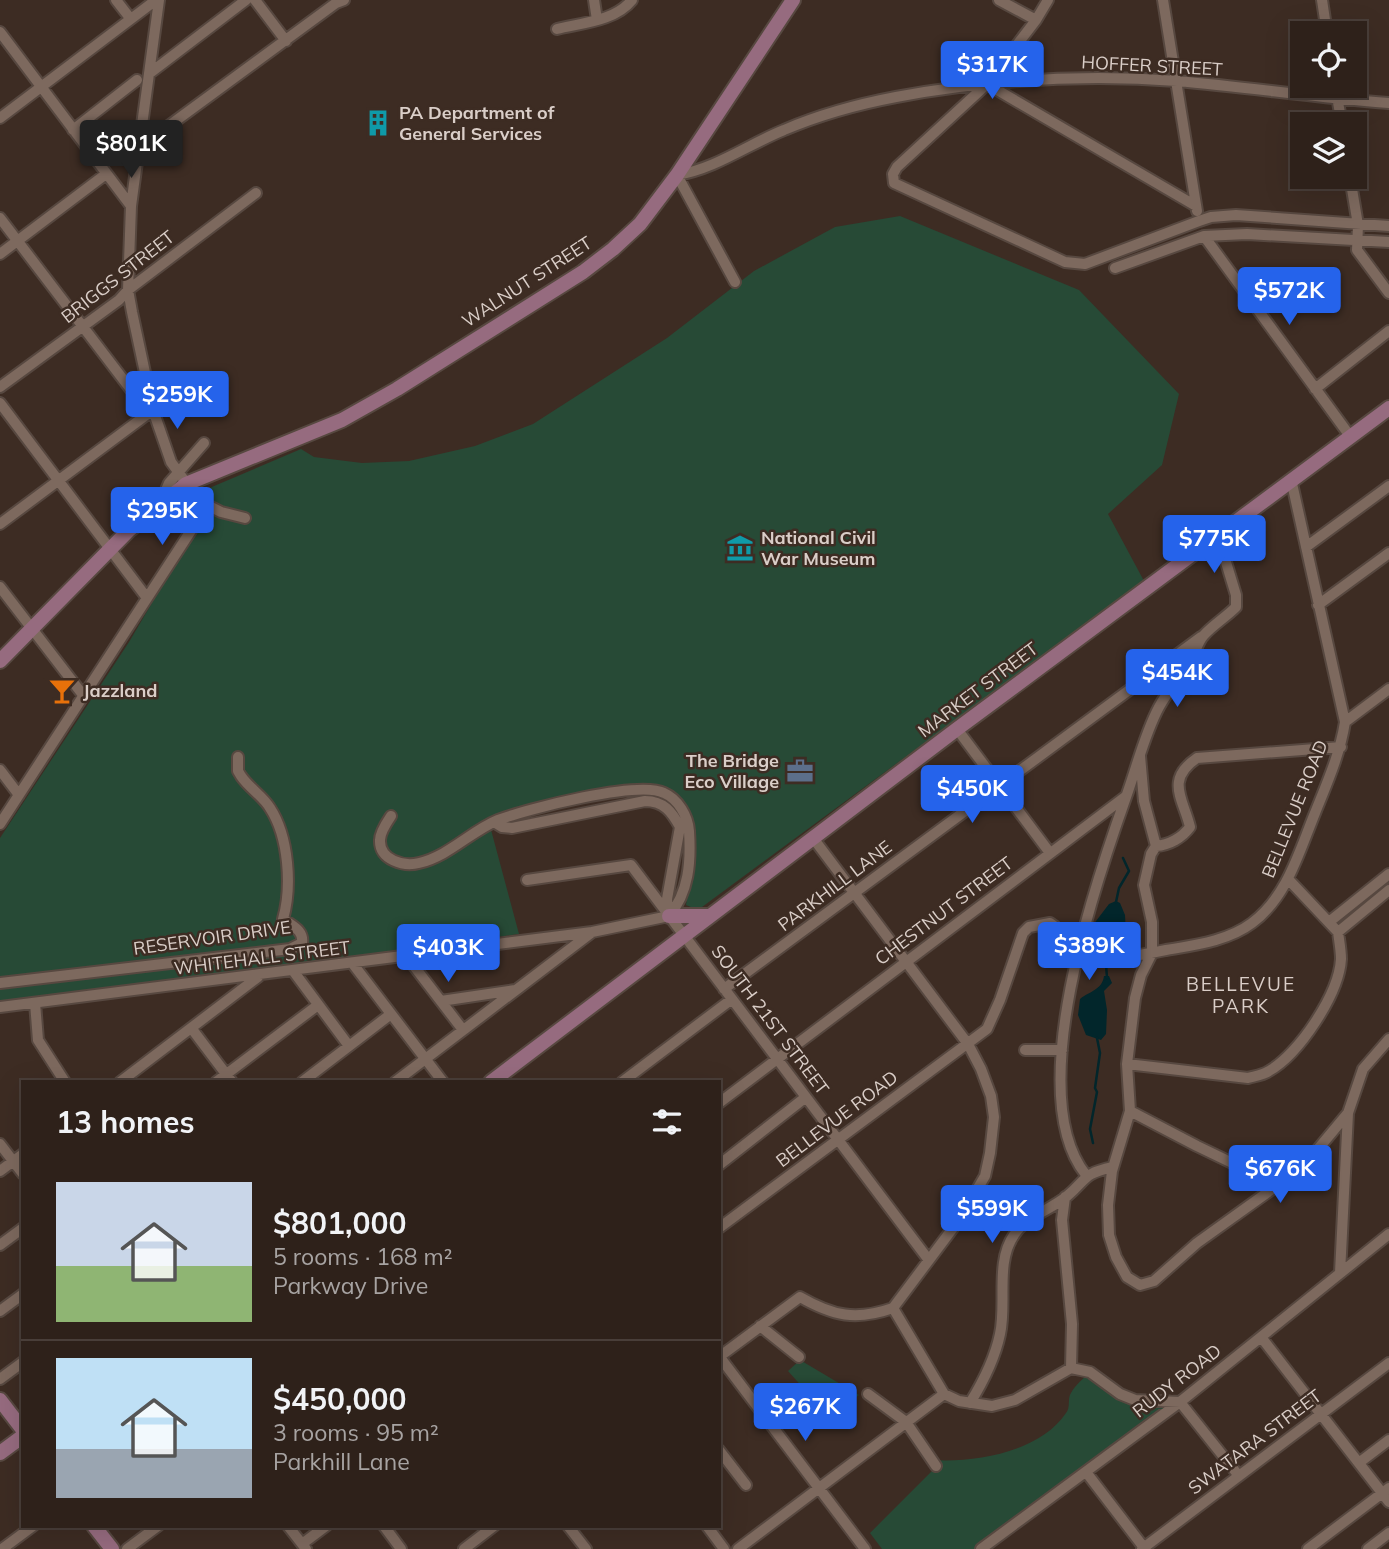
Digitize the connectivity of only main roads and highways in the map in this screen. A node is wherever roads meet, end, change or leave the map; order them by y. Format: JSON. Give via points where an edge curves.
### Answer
{"nodes":[{"id":1,"x":793,"y":0,"type":"edge"},
{"id":2,"x":1389,"y":408,"type":"edge"},
{"id":3,"x":0,"y":661,"type":"edge"},
{"id":4,"x":669,"y":916,"type":"road end"},
{"id":5,"x":709,"y":916,"type":"junction"},
{"id":6,"x":508,"y":1077,"type":"edge"},
{"id":7,"x":0,"y":1400,"type":"edge"},
{"id":8,"x":21,"y":1427,"type":"edge"},
{"id":9,"x":21,"y":1437,"type":"edge"},
{"id":10,"x":0,"y":1453,"type":"edge"},
{"id":11,"x":96,"y":1528,"type":"edge"},
{"id":12,"x":112,"y":1549,"type":"edge"}],
"edges":[{"from":1,"to":3,"type":"main road","name":"WALNUT STREET","via":[[640,224],[583,272],[342,420],[186,484],[129,530]]},
{"from":2,"to":5,"type":"main road","name":"MARKET STREET"},
{"from":4,"to":5,"type":"main road"},
{"from":5,"to":6,"type":"main road","name":"MARKET STREET"},
{"from":7,"to":8,"type":"main road"},
{"from":9,"to":10,"type":"main road"},
{"from":11,"to":12,"type":"main road"}]}
